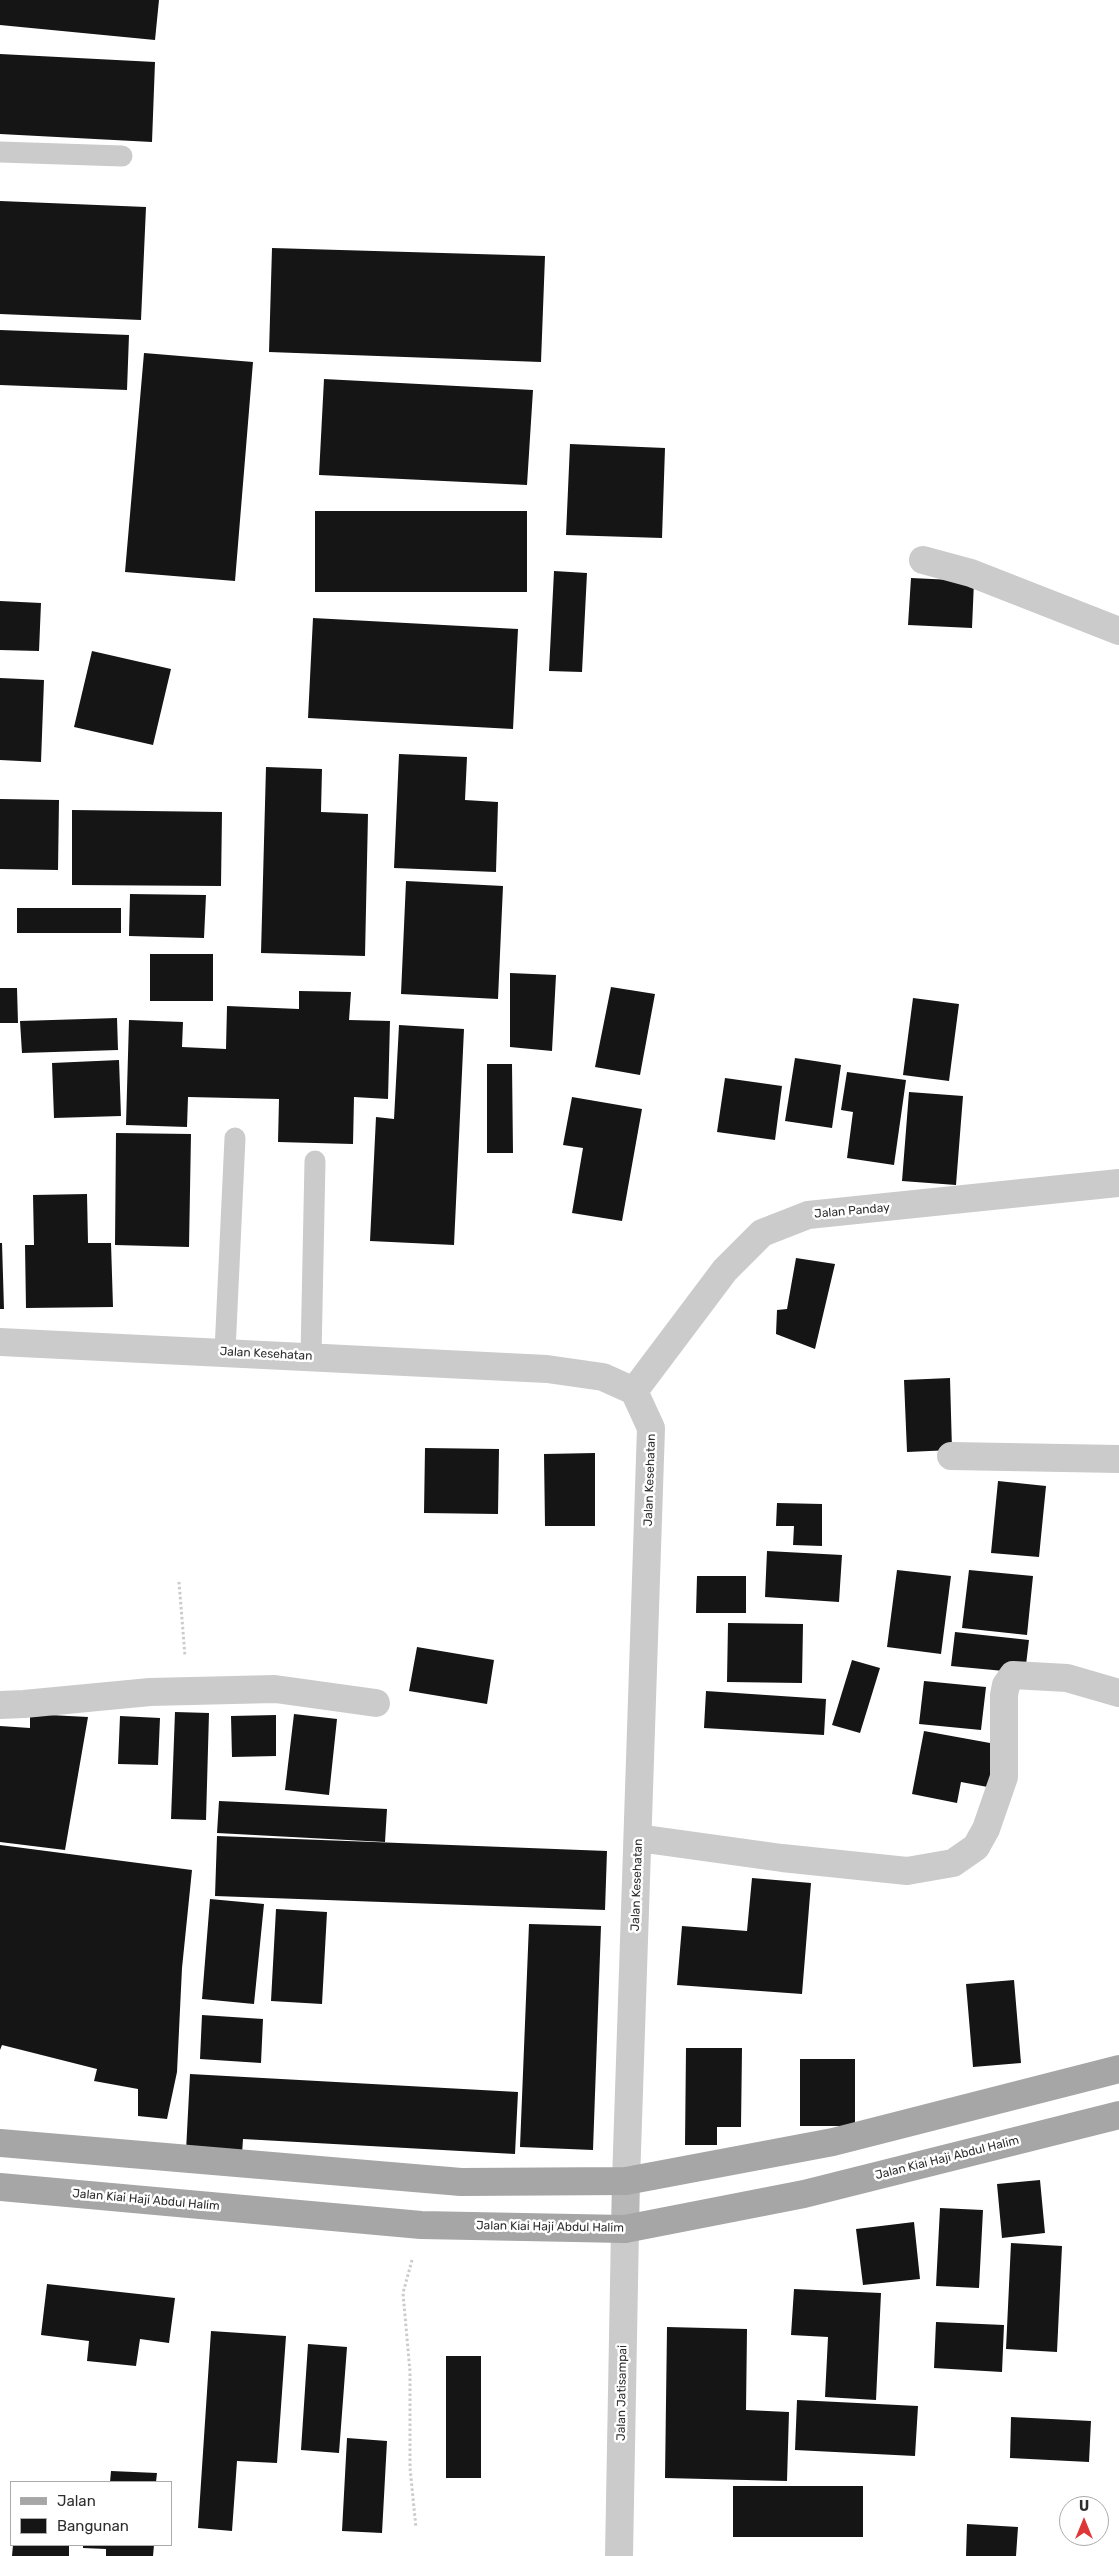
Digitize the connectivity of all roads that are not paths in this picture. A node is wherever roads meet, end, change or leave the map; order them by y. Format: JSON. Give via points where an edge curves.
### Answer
{"nodes":[{"id":1,"x":0,"y":152,"type":"edge"},
{"id":2,"x":122,"y":156,"type":"dead end"},
{"id":3,"x":923,"y":560,"type":"dead end"},
{"id":4,"x":1119,"y":631,"type":"edge"},
{"id":5,"x":235,"y":1138,"type":"dead end"},
{"id":6,"x":315,"y":1161,"type":"dead end"},
{"id":7,"x":1119,"y":1183,"type":"edge"},
{"id":8,"x":0,"y":1342,"type":"edge"},
{"id":9,"x":225,"y":1351,"type":"junction"},
{"id":10,"x":311,"y":1356,"type":"junction"},
{"id":11,"x":634,"y":1391,"type":"junction"},
{"id":12,"x":951,"y":1456,"type":"dead end"},
{"id":13,"x":1119,"y":1459,"type":"edge"},
{"id":14,"x":1119,"y":1693,"type":"edge"},
{"id":15,"x":376,"y":1703,"type":"dead end"},
{"id":16,"x":0,"y":1705,"type":"edge"},
{"id":17,"x":638,"y":1838,"type":"junction"},
{"id":18,"x":1119,"y":2069,"type":"edge"},
{"id":19,"x":1119,"y":2115,"type":"edge"},
{"id":20,"x":0,"y":2143,"type":"edge"},
{"id":21,"x":626,"y":2181,"type":"junction"},
{"id":22,"x":0,"y":2187,"type":"edge"},
{"id":23,"x":625,"y":2229,"type":"junction"},
{"id":24,"x":618,"y":2556,"type":"edge"}],
"edges":[{"from":1,"to":2,"type":"lane"},
{"from":3,"to":4,"type":"street","via":[[971,573]]},
{"from":5,"to":9,"type":"lane"},
{"from":6,"to":10,"type":"lane"},
{"from":7,"to":11,"type":"street","name":"Jalan Panday","via":[[808,1215],[762,1233],[725,1270]]},
{"from":8,"to":9,"type":"street","name":"Jalan Kesehatan"},
{"from":9,"to":10,"type":"street","name":"Jalan Kesehatan"},
{"from":10,"to":11,"type":"street","name":"Jalan Kesehatan","via":[[546,1369],[603,1376]]},
{"from":11,"to":17,"type":"street","name":"Jalan Kesehatan","via":[[651,1428]]},
{"from":12,"to":13,"type":"street"},
{"from":14,"to":17,"type":"street","via":[[1067,1678],[1014,1675],[1004,1694],[1004,1777],[976,1847],[954,1864],[907,1871]]},
{"from":15,"to":16,"type":"street","via":[[275,1689],[150,1692]]},
{"from":17,"to":21,"type":"street","name":"Jalan Kesehatan"},
{"from":18,"to":21,"type":"main road","via":[[833,2142]]},
{"from":19,"to":23,"type":"main road","name":"Jalan Kiai Haji Abdul Halim","via":[[804,2194]]},
{"from":20,"to":21,"type":"main road","via":[[461,2182]]},
{"from":21,"to":23,"type":"main road"},
{"from":22,"to":23,"type":"main road","name":"Jalan Kiai Haji Abdul Halim","via":[[421,2225]]},
{"from":23,"to":24,"type":"street","name":"Jalan Jatisampai"}]}
